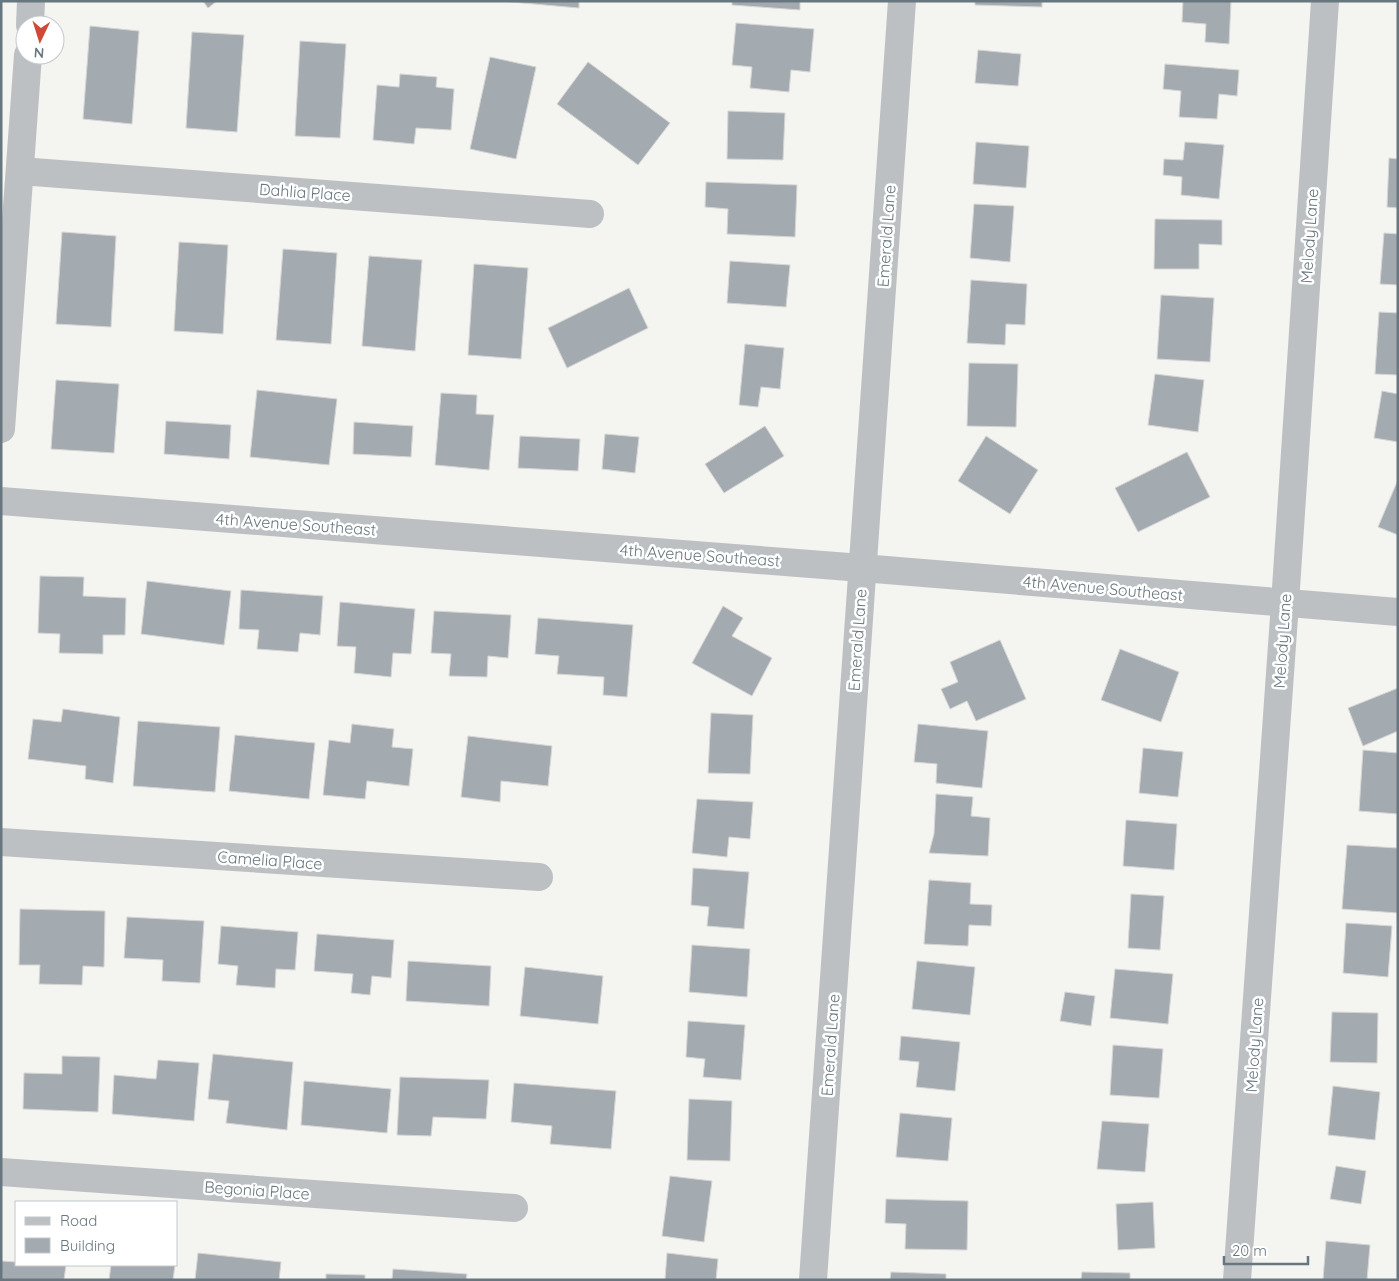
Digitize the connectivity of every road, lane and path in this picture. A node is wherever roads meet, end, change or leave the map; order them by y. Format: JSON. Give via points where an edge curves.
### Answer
{"nodes":[{"id":1,"x":32,"y":1,"type":"edge"},
{"id":2,"x":902,"y":1,"type":"edge"},
{"id":3,"x":1325,"y":1,"type":"edge"},
{"id":4,"x":31,"y":15,"type":"edge"},
{"id":5,"x":27,"y":65,"type":"edge"},
{"id":6,"x":20,"y":171,"type":"junction"},
{"id":7,"x":590,"y":214,"type":"dead end"},
{"id":8,"x":1,"y":429,"type":"edge"},
{"id":9,"x":1,"y":501,"type":"edge"},
{"id":10,"x":862,"y":568,"type":"junction"},
{"id":11,"x":1285,"y":603,"type":"junction"},
{"id":12,"x":1398,"y":612,"type":"edge"},
{"id":13,"x":1,"y":842,"type":"edge"},
{"id":14,"x":539,"y":877,"type":"dead end"},
{"id":15,"x":1,"y":1172,"type":"edge"},
{"id":16,"x":514,"y":1208,"type":"dead end"},
{"id":17,"x":814,"y":1280,"type":"edge"},
{"id":18,"x":1238,"y":1280,"type":"edge"}],
"edges":[{"from":1,"to":4,"type":"street"},
{"from":2,"to":10,"type":"street","name":"Emerald Lane"},
{"from":3,"to":11,"type":"street","name":"Melody Lane"},
{"from":5,"to":6,"type":"street"},
{"from":6,"to":7,"type":"street","name":"Dahlia Place"},
{"from":6,"to":8,"type":"street"},
{"from":9,"to":10,"type":"street","name":"4th Avenue Southeast"},
{"from":10,"to":11,"type":"street","name":"4th Avenue Southeast"},
{"from":10,"to":17,"type":"street","name":"Emerald Lane"},
{"from":11,"to":12,"type":"street","name":"4th Avenue Southeast"},
{"from":11,"to":18,"type":"street","name":"Melody Lane"},
{"from":13,"to":14,"type":"street","name":"Camelia Place"},
{"from":15,"to":16,"type":"street","name":"Begonia Place"}]}
